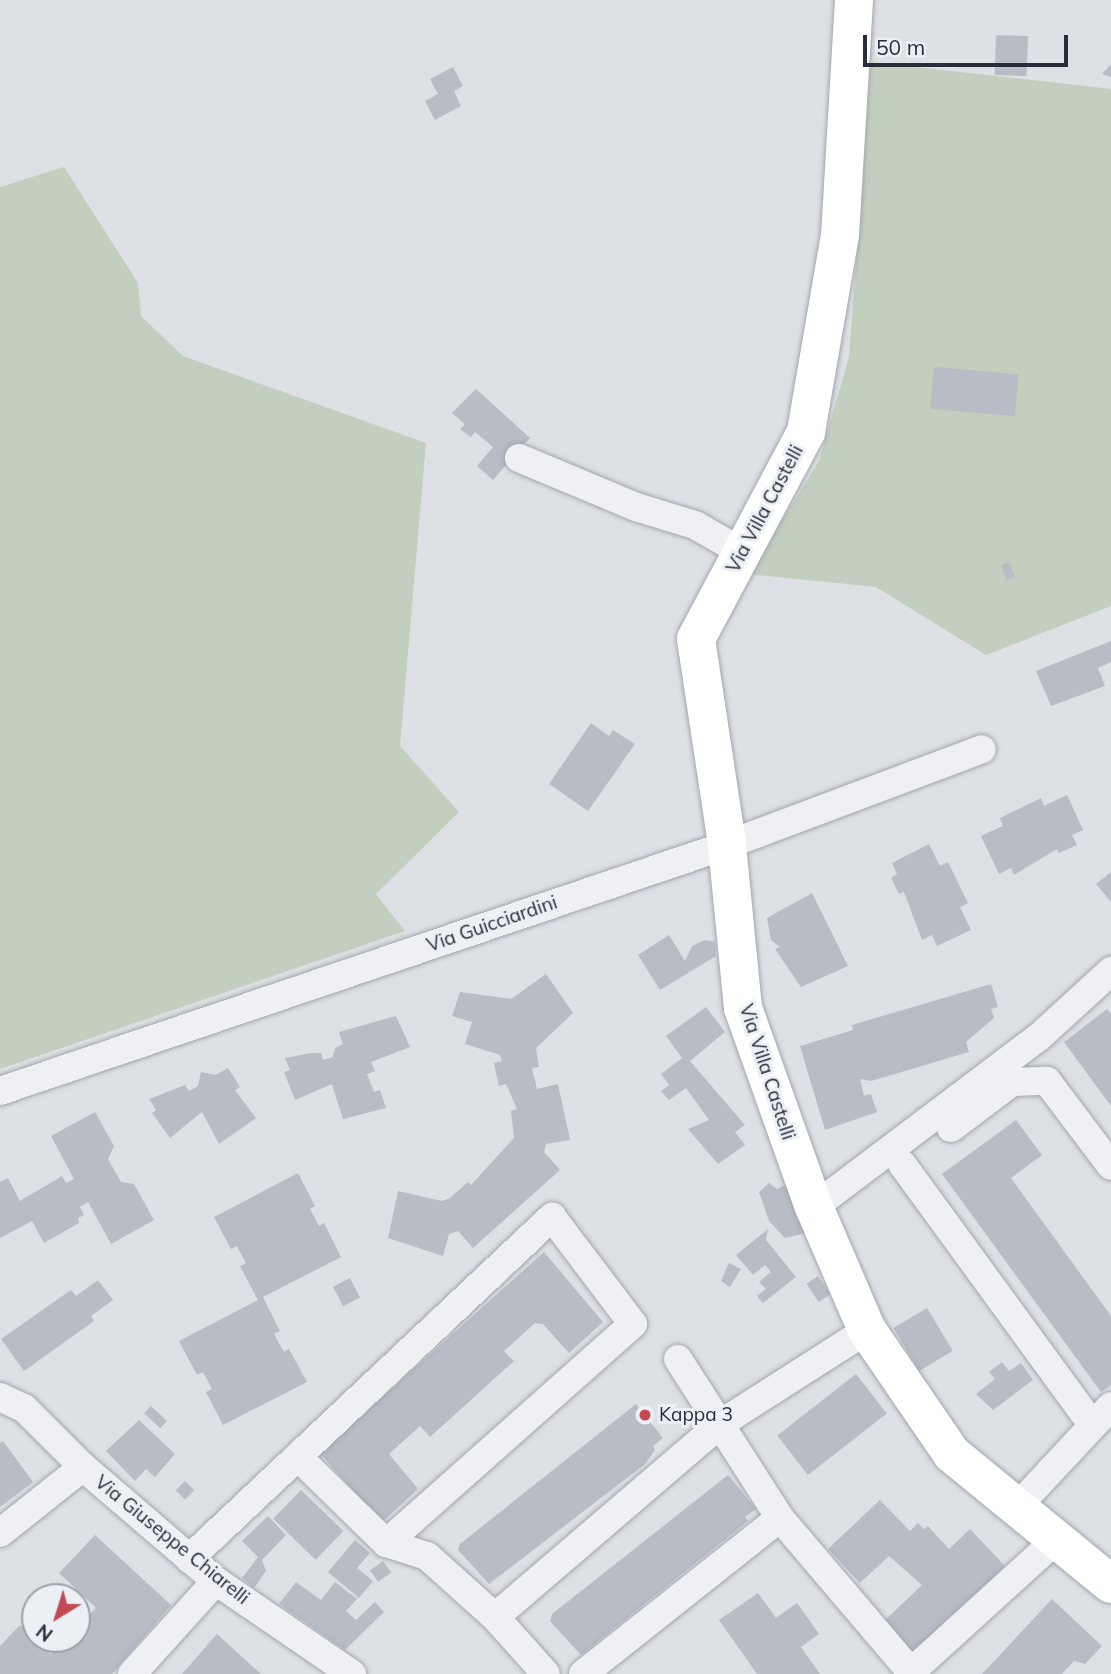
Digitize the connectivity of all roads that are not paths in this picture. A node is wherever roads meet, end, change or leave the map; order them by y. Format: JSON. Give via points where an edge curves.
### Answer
{"nodes":[{"id":1,"x":854,"y":0,"type":"edge"},
{"id":2,"x":519,"y":458,"type":"dead end"},
{"id":3,"x":742,"y":552,"type":"junction"},
{"id":4,"x":982,"y":749,"type":"dead end"},
{"id":5,"x":727,"y":845,"type":"junction"},
{"id":6,"x":1111,"y":971,"type":"edge"},
{"id":7,"x":0,"y":1091,"type":"edge"},
{"id":8,"x":902,"y":1164,"type":"junction"},
{"id":9,"x":1111,"y":1166,"type":"edge"},
{"id":10,"x":818,"y":1215,"type":"junction"},
{"id":11,"x":867,"y":1330,"type":"junction"},
{"id":12,"x":678,"y":1359,"type":"dead end"},
{"id":13,"x":0,"y":1397,"type":"edge"},
{"id":14,"x":1101,"y":1414,"type":"edge"},
{"id":15,"x":720,"y":1424,"type":"junction"},
{"id":16,"x":299,"y":1458,"type":"junction"},
{"id":17,"x":83,"y":1467,"type":"junction"},
{"id":18,"x":1016,"y":1508,"type":"junction"},
{"id":19,"x":780,"y":1518,"type":"junction"},
{"id":20,"x":0,"y":1533,"type":"edge"},
{"id":21,"x":1057,"y":1539,"type":"junction"},
{"id":22,"x":386,"y":1543,"type":"junction"},
{"id":23,"x":189,"y":1559,"type":"junction"},
{"id":24,"x":216,"y":1581,"type":"junction"},
{"id":25,"x":1111,"y":1584,"type":"edge"},
{"id":26,"x":495,"y":1617,"type":"junction"},
{"id":27,"x":132,"y":1674,"type":"edge"},
{"id":28,"x":352,"y":1674,"type":"edge"},
{"id":29,"x":546,"y":1674,"type":"edge"},
{"id":30,"x":583,"y":1674,"type":"edge"}],
"edges":[{"from":1,"to":3,"type":"main road","name":"Via Villa Castelli","via":[[840,235],[806,432]]},
{"from":2,"to":3,"type":"street","via":[[636,507],[695,525]]},
{"from":3,"to":5,"type":"main road","name":"Via Villa Castelli","via":[[695,639]]},
{"from":4,"to":5,"type":"street","name":"Via Guicciardini"},
{"from":5,"to":7,"type":"street","name":"Via Guicciardini"},
{"from":5,"to":10,"type":"main road","name":"Via Villa Castelli","via":[[743,1008]]},
{"from":6,"to":10,"type":"street","via":[[1039,1037]]},
{"from":8,"to":9,"type":"street","via":[[1012,1082],[1047,1081]]},
{"from":8,"to":10,"type":"street"},
{"from":8,"to":14,"type":"street"},
{"from":10,"to":11,"type":"main road","name":"Via Villa Castelli"},
{"from":11,"to":15,"type":"street"},
{"from":11,"to":18,"type":"main road","name":"Via Villa Castelli","via":[[939,1439]]},
{"from":12,"to":15,"type":"street"},
{"from":13,"to":17,"type":"street","name":"Via Giuseppe Chiarelli","via":[[24,1408]]},
{"from":14,"to":18,"type":"street"},
{"from":15,"to":19,"type":"street"},
{"from":15,"to":26,"type":"street"},
{"from":16,"to":22,"type":"street"},
{"from":16,"to":22,"type":"street","via":[[552,1217],[633,1324]]},
{"from":16,"to":23,"type":"street"},
{"from":17,"to":20,"type":"street"},
{"from":17,"to":23,"type":"street","name":"Via Giuseppe Chiarelli"},
{"from":18,"to":21,"type":"main road","name":"Via Villa Castelli"},
{"from":19,"to":21,"type":"street","via":[[911,1672]]},
{"from":19,"to":30,"type":"street"},
{"from":21,"to":25,"type":"main road","name":"Via Villa Castelli"},
{"from":22,"to":26,"type":"street","via":[[427,1556]]},
{"from":23,"to":24,"type":"street","name":"Via Giuseppe Chiarelli"},
{"from":24,"to":27,"type":"street"},
{"from":24,"to":28,"type":"street","name":"Via Giuseppe Chiarelli"},
{"from":26,"to":29,"type":"street"}]}
